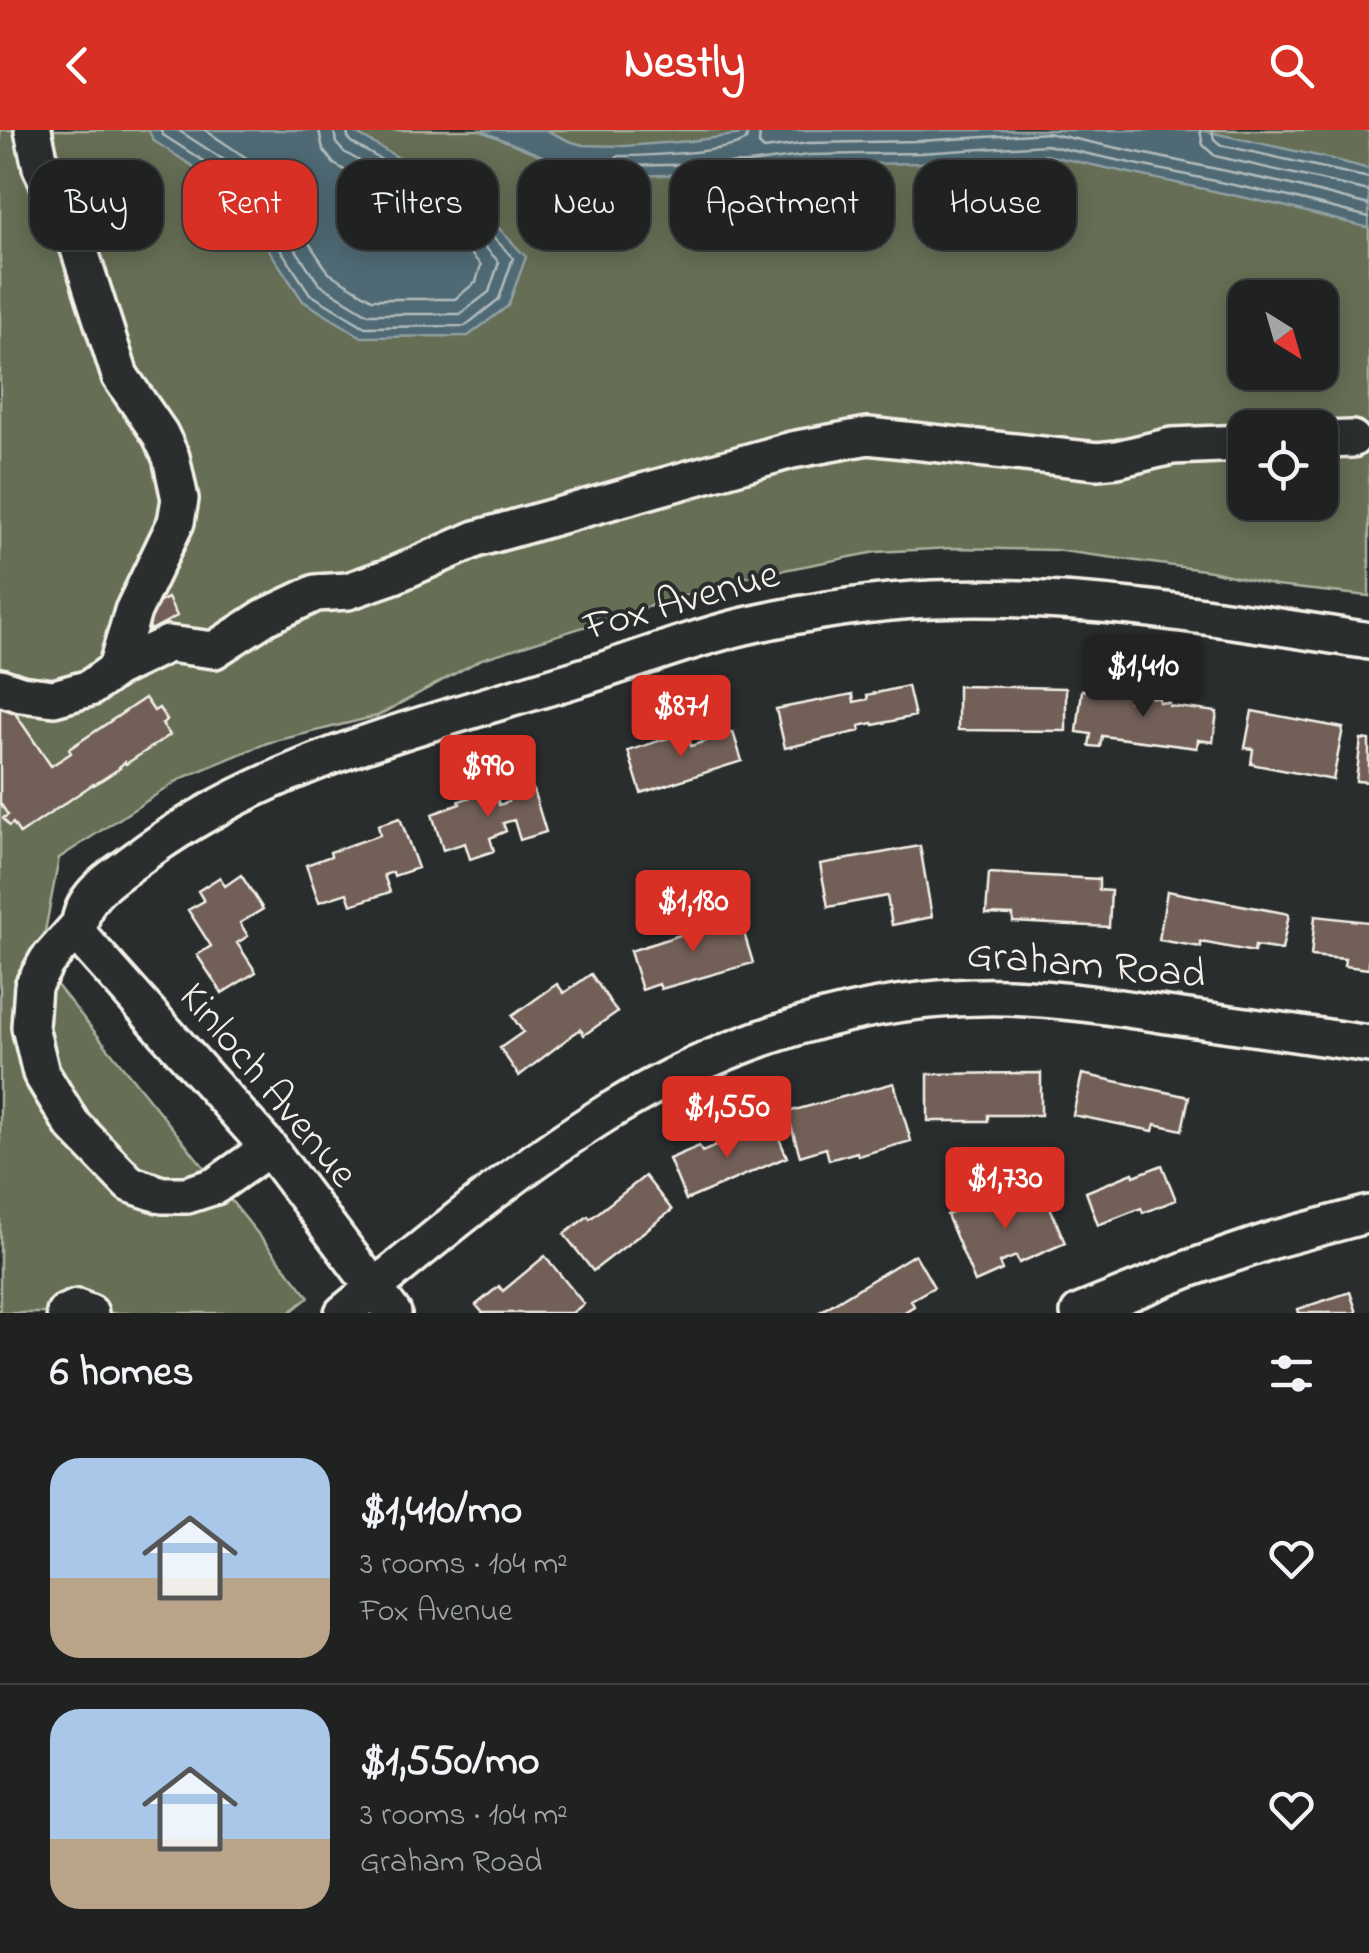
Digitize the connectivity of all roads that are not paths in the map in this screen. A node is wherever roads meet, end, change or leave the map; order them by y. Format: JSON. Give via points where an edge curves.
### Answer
{"nodes":[{"id":1,"x":33,"y":130,"type":"edge"},
{"id":2,"x":1228,"y":444,"type":"edge"},
{"id":3,"x":1369,"y":641,"type":"edge"},
{"id":4,"x":116,"y":669,"type":"junction"},
{"id":5,"x":0,"y":687,"type":"edge"},
{"id":6,"x":79,"y":920,"type":"junction"},
{"id":7,"x":1369,"y":1044,"type":"edge"},
{"id":8,"x":270,"y":1148,"type":"junction"},
{"id":9,"x":1369,"y":1214,"type":"edge"},
{"id":10,"x":383,"y":1301,"type":"edge"},
{"id":11,"x":65,"y":1313,"type":"edge"},
{"id":12,"x":90,"y":1313,"type":"edge"},
{"id":13,"x":343,"y":1313,"type":"edge"},
{"id":14,"x":1080,"y":1313,"type":"edge"}],
"edges":[{"from":1,"to":4,"type":"street","via":[[120,376],[160,434],[180,499]]},
{"from":2,"to":4,"type":"street","via":[[1172,446],[1097,461],[868,436],[839,440],[476,540],[348,592],[316,593],[214,650],[168,644]]},
{"from":3,"to":6,"type":"street","name":"Fox Avenue","via":[[1192,613],[982,598],[880,603],[745,626],[305,766],[170,834],[95,891]]},
{"from":4,"to":5,"type":"street","via":[[90,688],[54,698]]},
{"from":6,"to":8,"type":"street","name":"Kinloch Avenue","via":[[88,948]]},
{"from":6,"to":8,"type":"street","name":"Fox Avenue","via":[[33,986],[30,1028],[41,1073],[72,1124],[130,1184],[162,1194],[186,1196],[214,1186]]},
{"from":7,"to":10,"type":"street","name":"Graham Road","via":[[1009,997],[910,1001],[852,1012],[725,1053],[624,1103],[533,1163]]},
{"from":8,"to":10,"type":"street","name":"Kinloch Avenue"},
{"from":9,"to":14,"type":"street","via":[[1188,1269]]},
{"from":10,"to":13,"type":"street","name":"Graham Road"},
{"from":11,"to":12,"type":"street"}]}
